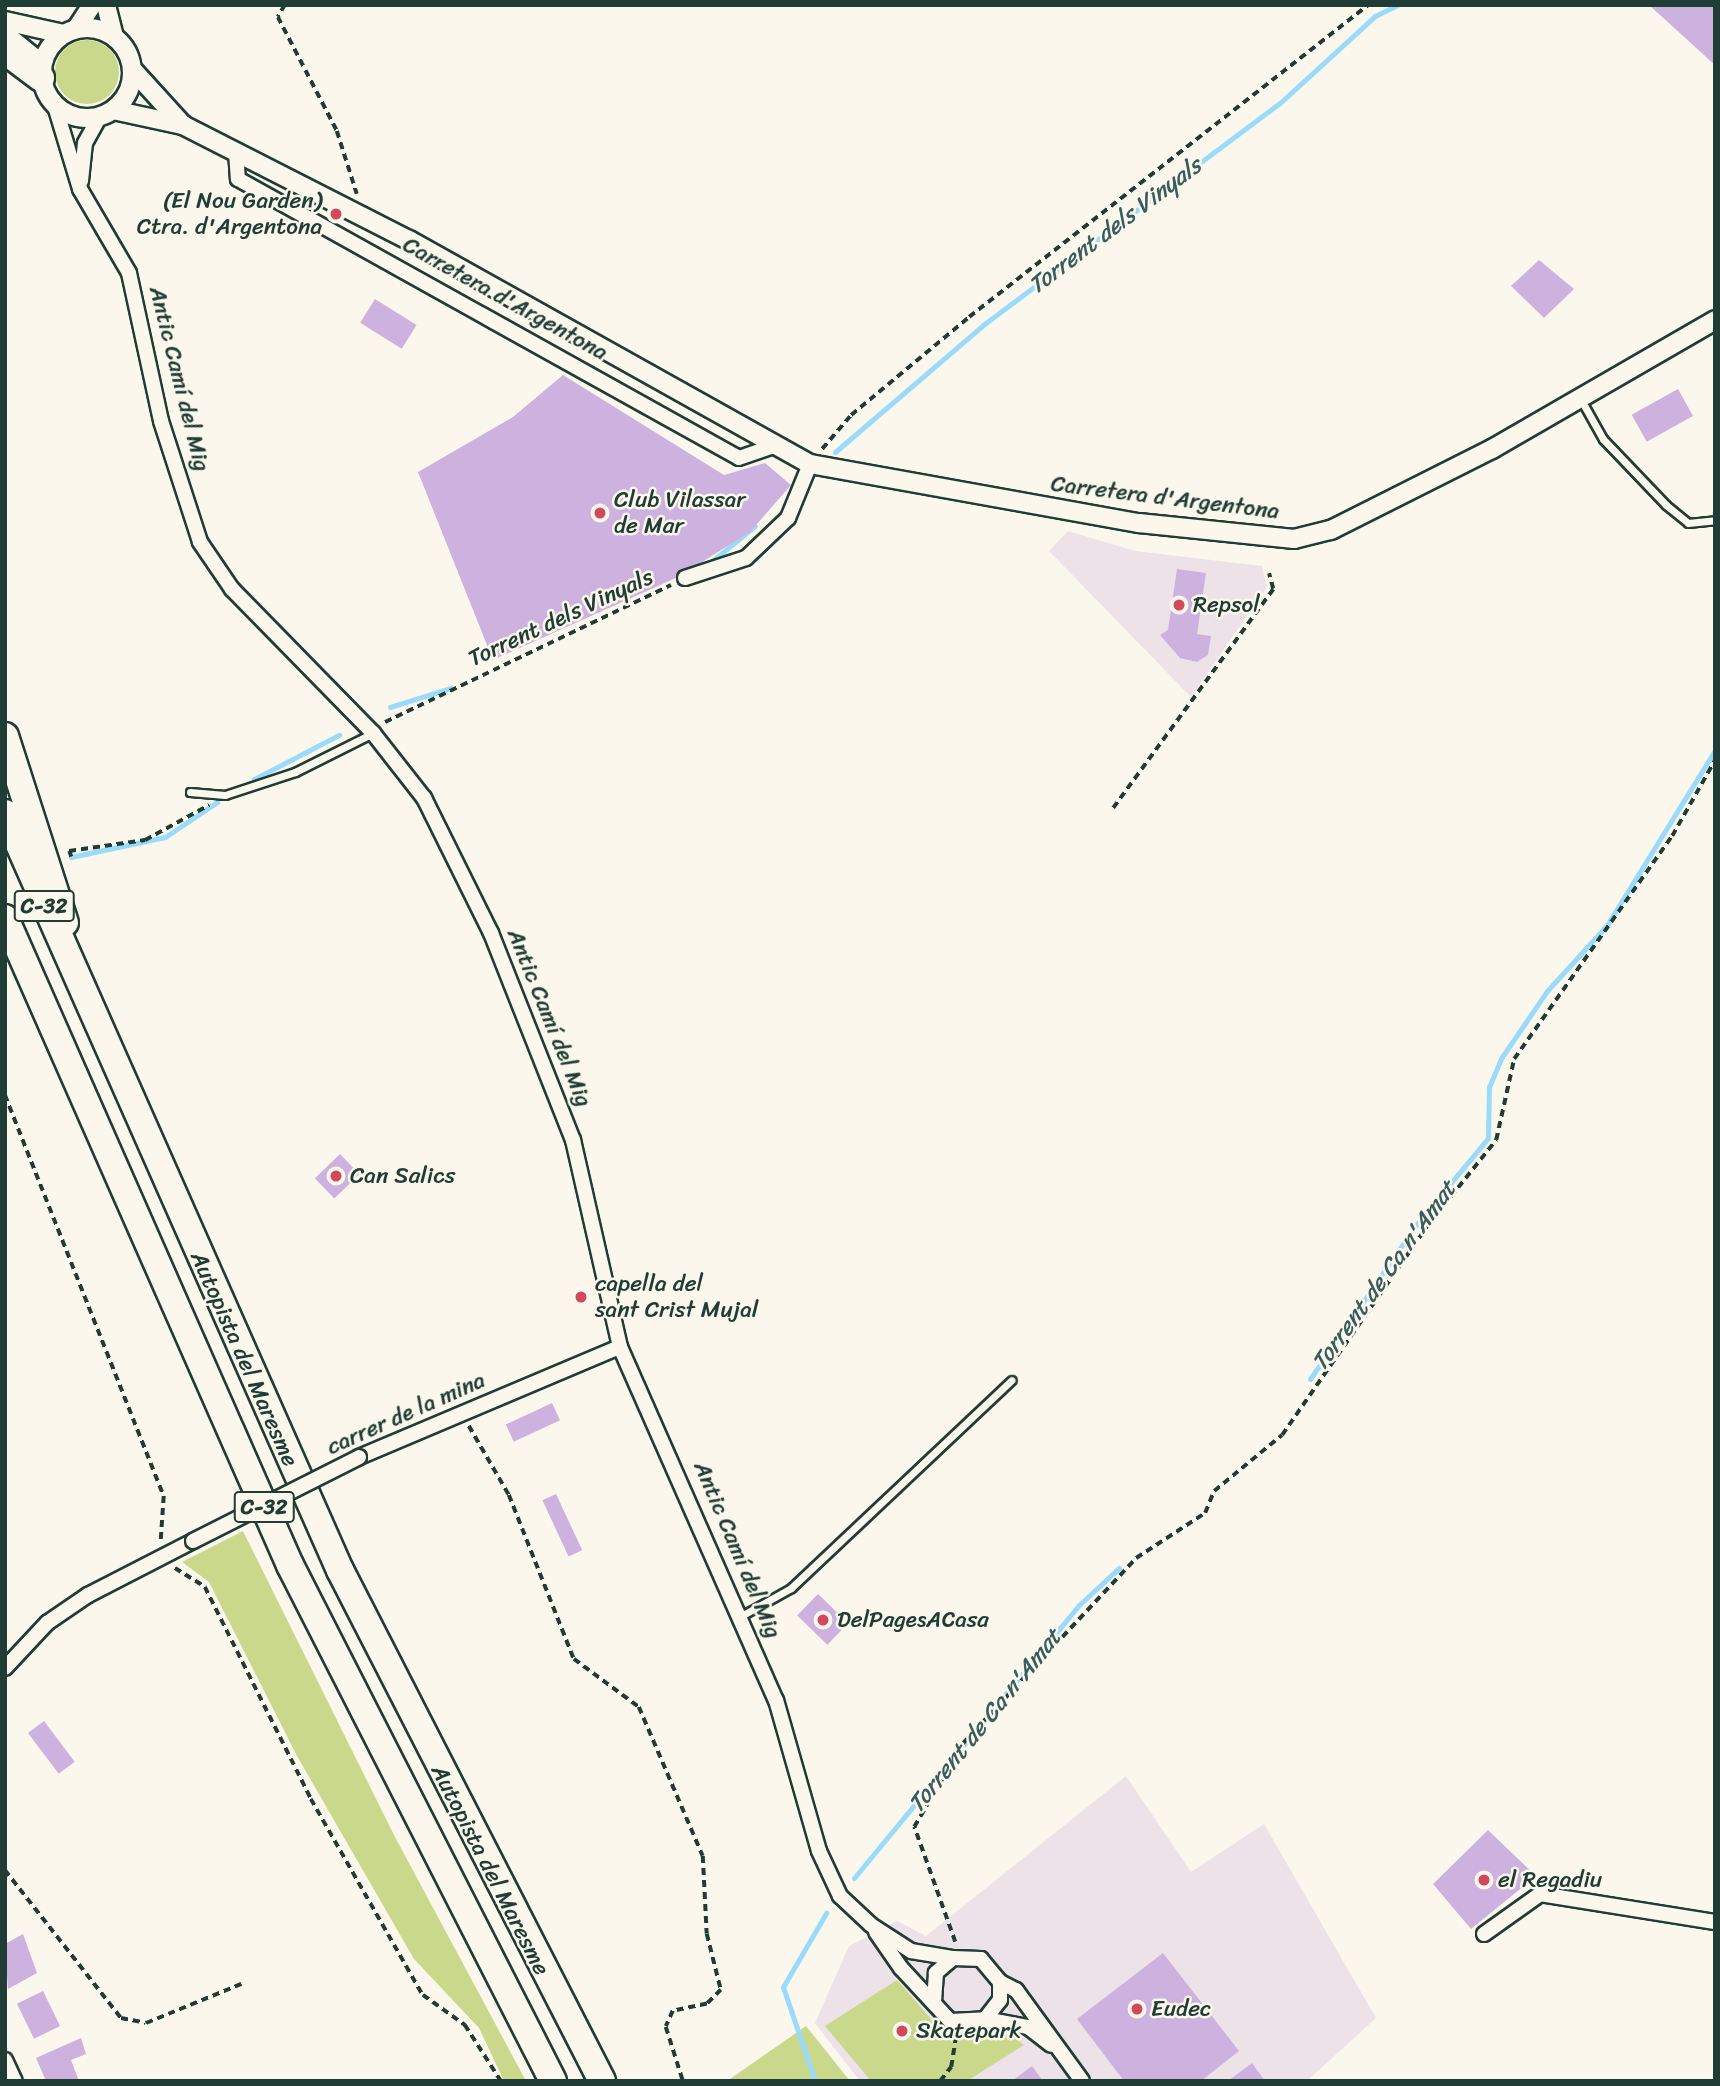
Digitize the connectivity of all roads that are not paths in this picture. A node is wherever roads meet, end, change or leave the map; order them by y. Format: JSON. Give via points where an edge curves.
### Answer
{"nodes":[{"id":1,"x":92,"y":5,"type":"edge"},
{"id":2,"x":106,"y":5,"type":"edge"},
{"id":3,"x":5,"y":22,"type":"edge"},
{"id":4,"x":70,"y":31,"type":"junction"},
{"id":5,"x":5,"y":34,"type":"edge"},
{"id":6,"x":114,"y":36,"type":"junction"},
{"id":7,"x":5,"y":51,"type":"edge"},
{"id":8,"x":132,"y":69,"type":"junction"},
{"id":9,"x":42,"y":71,"type":"junction"},
{"id":10,"x":55,"y":106,"type":"junction"},
{"id":11,"x":107,"y":113,"type":"junction"},
{"id":12,"x":183,"y":125,"type":"junction"},
{"id":13,"x":236,"y":152,"type":"junction"},
{"id":14,"x":80,"y":189,"type":"junction"},
{"id":15,"x":1715,"y":320,"type":"edge"},
{"id":16,"x":1580,"y":397,"type":"junction"},
{"id":17,"x":774,"y":446,"type":"junction"},
{"id":18,"x":810,"y":464,"type":"junction"},
{"id":19,"x":1715,"y":520,"type":"edge"},
{"id":20,"x":685,"y":578,"type":"road end"},
{"id":21,"x":373,"y":733,"type":"junction"},
{"id":22,"x":5,"y":736,"type":"edge"},
{"id":23,"x":190,"y":792,"type":"dead end"},
{"id":24,"x":5,"y":813,"type":"edge"},
{"id":25,"x":5,"y":918,"type":"edge"},
{"id":26,"x":83,"y":999,"type":"junction"},
{"id":27,"x":621,"y":1347,"type":"junction"},
{"id":28,"x":1012,"y":1380,"type":"dead end"},
{"id":29,"x":741,"y":1616,"type":"junction"},
{"id":30,"x":5,"y":1668,"type":"edge"},
{"id":31,"x":1715,"y":1922,"type":"edge"},
{"id":32,"x":871,"y":1925,"type":"junction"},
{"id":33,"x":1484,"y":1934,"type":"dead end"},
{"id":34,"x":959,"y":1957,"type":"junction"},
{"id":35,"x":1000,"y":1982,"type":"junction"},
{"id":36,"x":934,"y":2003,"type":"junction"},
{"id":37,"x":985,"y":2020,"type":"junction"},
{"id":38,"x":1061,"y":2053,"type":"junction"},
{"id":39,"x":5,"y":2060,"type":"edge"},
{"id":40,"x":15,"y":2081,"type":"edge"},
{"id":41,"x":553,"y":2081,"type":"edge"},
{"id":42,"x":602,"y":2081,"type":"edge"},
{"id":43,"x":1082,"y":2081,"type":"edge"}],
"edges":[{"from":1,"to":4,"type":"street"},
{"from":2,"to":6,"type":"street"},
{"from":3,"to":4,"type":"street"},
{"from":4,"to":6,"type":"street"},
{"from":4,"to":9,"type":"street"},
{"from":5,"to":9,"type":"street"},
{"from":6,"to":8,"type":"street"},
{"from":7,"to":9,"type":"highway"},
{"from":8,"to":11,"type":"street","via":[[128,92]]},
{"from":8,"to":12,"type":"street","name":"Carretera d'Argentona"},
{"from":9,"to":10,"type":"street"},
{"from":10,"to":11,"type":"street","via":[[76,117]]},
{"from":10,"to":14,"type":"street","name":"Antic Camí del Mig"},
{"from":11,"to":12,"type":"street","name":"Carretera d'Argentona"},
{"from":11,"to":14,"type":"street","via":[[85,142]]},
{"from":12,"to":13,"type":"street","name":"Carretera d'Argentona"},
{"from":13,"to":17,"type":"street","name":"Carretera d'Argentona","via":[[362,216]]},
{"from":13,"to":17,"type":"street","name":"Carretera d'Argentona","via":[[238,179],[739,458]]},
{"from":14,"to":21,"type":"street","name":"Antic Camí del Mig","via":[[129,273],[160,421],[200,542],[284,647]]},
{"from":15,"to":16,"type":"street","name":"Carretera d'Argentona"},
{"from":16,"to":18,"type":"street","name":"Carretera d'Argentona","via":[[1377,508],[1294,538],[1127,521]]},
{"from":16,"to":19,"type":"lane","via":[[1603,439],[1666,505],[1688,523]]},
{"from":17,"to":18,"type":"street","name":"Carretera d'Argentona"},
{"from":18,"to":20,"type":"street","via":[[788,518],[746,558]]},
{"from":21,"to":23,"type":"lane","via":[[295,772],[219,795]]},
{"from":21,"to":27,"type":"street","name":"Antic Camí del Mig","via":[[425,798],[538,1041],[587,1193]]},
{"from":22,"to":26,"type":"highway","via":[[55,882]]},
{"from":24,"to":26,"type":"highway","name":"Autopista del Maresme","number":"C-32"},
{"from":25,"to":41,"type":"highway","name":"Autopista del Maresme","number":"C-32","via":[[290,1565]]},
{"from":26,"to":42,"type":"highway","name":"Autopista del Maresme","number":"C-32","via":[[340,1570]]},
{"from":27,"to":29,"type":"street","name":"Antic Camí del Mig"},
{"from":27,"to":30,"type":"street","name":"carrer de la mina","bridge":true,"via":[[359,1457],[160,1557],[47,1623]]},
{"from":28,"to":29,"type":"lane","via":[[791,1588]]},
{"from":29,"to":32,"type":"street","name":"Antic Camí del Mig","via":[[776,1700],[819,1852],[840,1895]]},
{"from":31,"to":33,"type":"street","via":[[1540,1894]]},
{"from":32,"to":34,"type":"street","name":"Antic Camí del Mig","via":[[911,1951]]},
{"from":32,"to":36,"type":"street","name":"Antic Camí del Mig"},
{"from":34,"to":35,"type":"street","via":[[986,1962]]},
{"from":34,"to":36,"type":"street","via":[[936,1973]]},
{"from":35,"to":37,"type":"street","via":[[1000,2000]]},
{"from":35,"to":38,"type":"street","via":[[1016,1990]]},
{"from":36,"to":37,"type":"street","via":[[950,2021]]},
{"from":37,"to":38,"type":"street","via":[[1028,2027]]},
{"from":38,"to":43,"type":"street"},
{"from":39,"to":40,"type":"street"}]}
